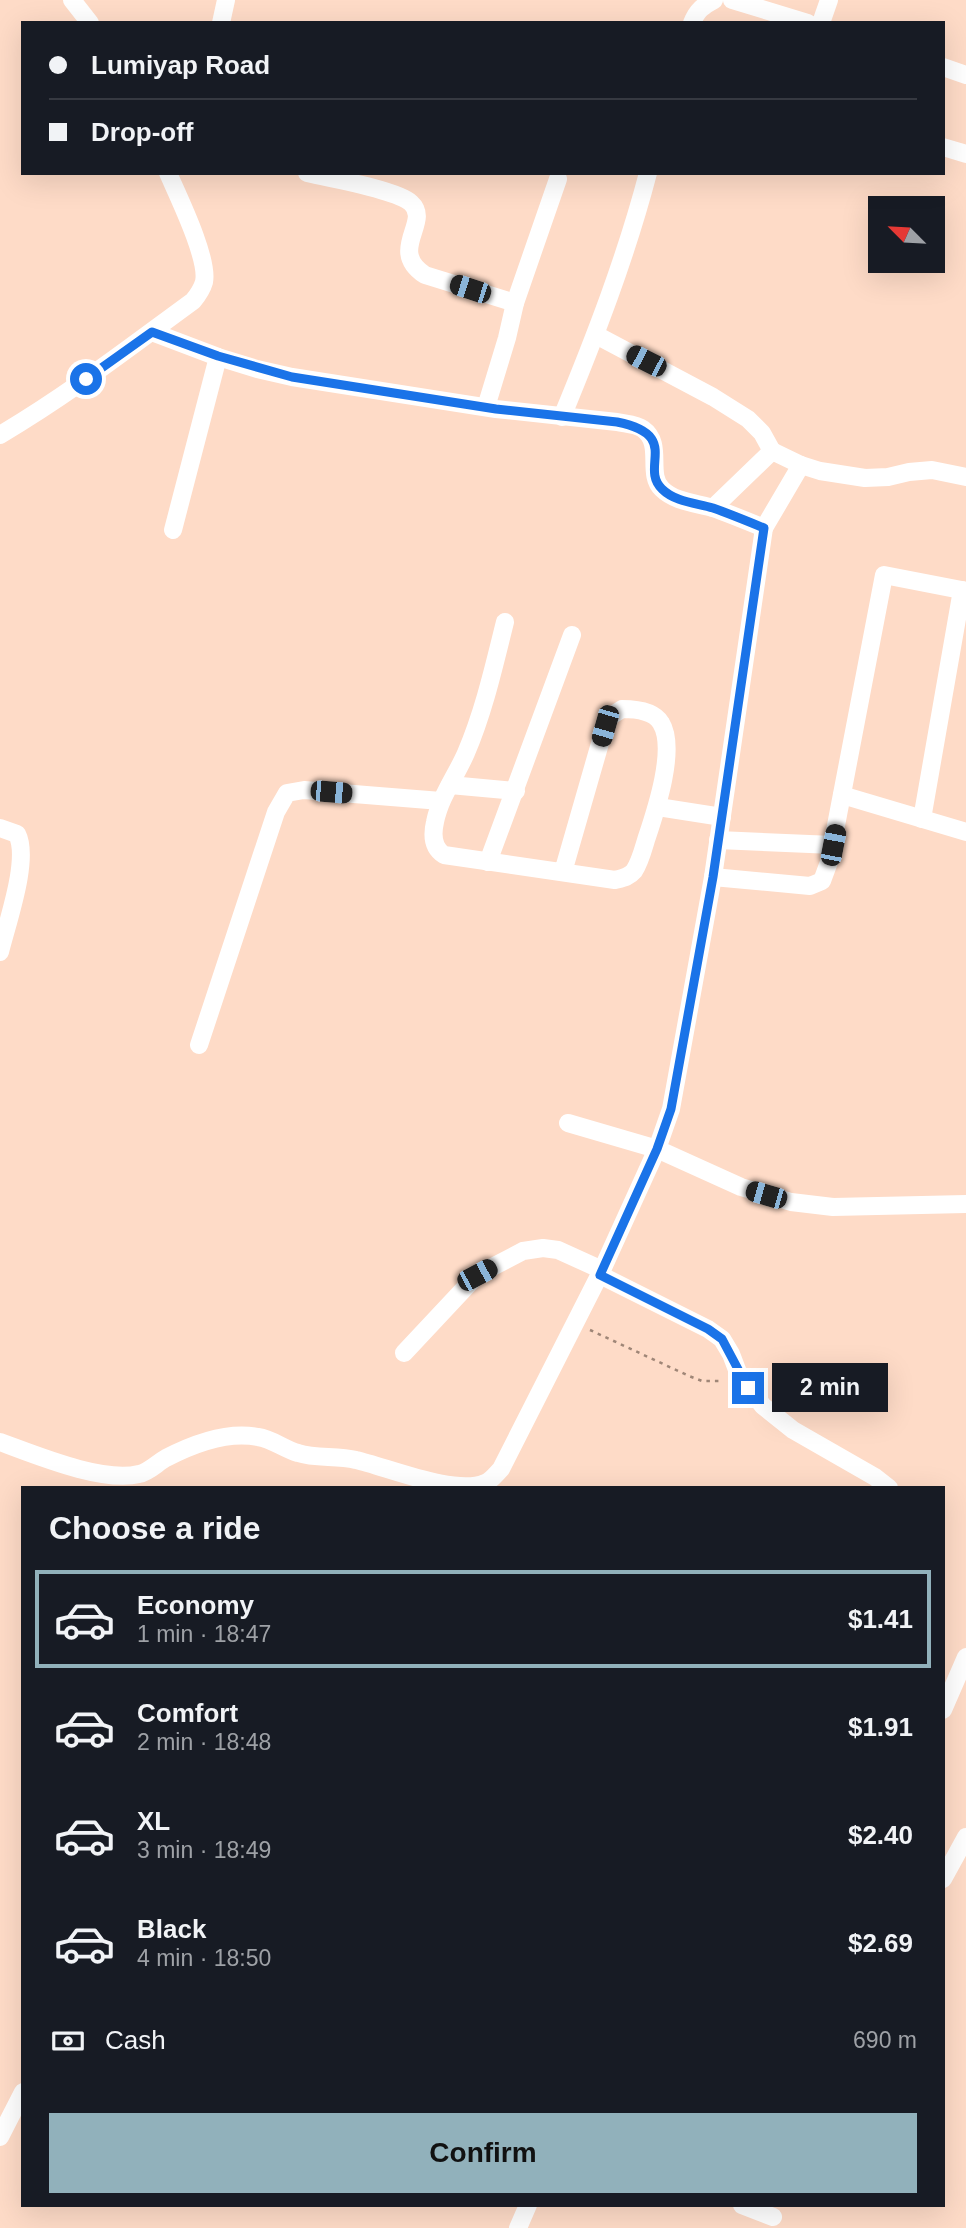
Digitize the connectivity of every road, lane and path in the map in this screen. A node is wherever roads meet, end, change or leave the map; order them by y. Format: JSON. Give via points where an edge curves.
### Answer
{"nodes":[{"id":1,"x":72,"y":0,"type":"edge"},
{"id":2,"x":226,"y":0,"type":"edge"},
{"id":3,"x":714,"y":0,"type":"edge"},
{"id":4,"x":732,"y":0,"type":"edge"},
{"id":5,"x":829,"y":0,"type":"edge"},
{"id":6,"x":88,"y":21,"type":"edge"},
{"id":7,"x":221,"y":21,"type":"edge"},
{"id":8,"x":693,"y":21,"type":"edge"},
{"id":9,"x":801,"y":21,"type":"edge"},
{"id":10,"x":822,"y":21,"type":"edge"},
{"id":11,"x":945,"y":68,"type":"edge"},
{"id":12,"x":966,"y":75,"type":"edge"},
{"id":13,"x":945,"y":148,"type":"edge"},
{"id":14,"x":966,"y":154,"type":"edge"},
{"id":15,"x":169,"y":175,"type":"edge"},
{"id":16,"x":316,"y":175,"type":"edge"},
{"id":17,"x":647,"y":175,"type":"edge"},
{"id":18,"x":558,"y":179,"type":"dead end"},
{"id":19,"x":515,"y":303,"type":"junction"},
{"id":20,"x":152,"y":332,"type":"junction"},
{"id":21,"x":596,"y":335,"type":"junction"},
{"id":22,"x":218,"y":356,"type":"junction"},
{"id":23,"x":486,"y":407,"type":"junction"},
{"id":24,"x":562,"y":417,"type":"junction"},
{"id":25,"x":0,"y":435,"type":"edge"},
{"id":26,"x":772,"y":451,"type":"junction"},
{"id":27,"x":801,"y":466,"type":"junction"},
{"id":28,"x":966,"y":477,"type":"edge"},
{"id":29,"x":713,"y":508,"type":"junction"},
{"id":30,"x":764,"y":528,"type":"junction"},
{"id":31,"x":173,"y":530,"type":"dead end"},
{"id":32,"x":964,"y":591,"type":"edge"},
{"id":33,"x":505,"y":622,"type":"dead end"},
{"id":34,"x":572,"y":635,"type":"dead end"},
{"id":35,"x":450,"y":785,"type":"junction"},
{"id":36,"x":516,"y":791,"type":"junction"},
{"id":37,"x":842,"y":795,"type":"junction"},
{"id":38,"x":441,"y":801,"type":"junction"},
{"id":39,"x":658,"y":807,"type":"junction"},
{"id":40,"x":722,"y":817,"type":"junction"},
{"id":41,"x":922,"y":819,"type":"junction"},
{"id":42,"x":0,"y":828,"type":"edge"},
{"id":43,"x":966,"y":832,"type":"edge"},
{"id":44,"x":718,"y":840,"type":"junction"},
{"id":45,"x":833,"y":845,"type":"junction"},
{"id":46,"x":488,"y":862,"type":"junction"},
{"id":47,"x":563,"y":872,"type":"junction"},
{"id":48,"x":713,"y":877,"type":"junction"},
{"id":49,"x":0,"y":952,"type":"edge"},
{"id":50,"x":199,"y":1045,"type":"dead end"},
{"id":51,"x":568,"y":1123,"type":"dead end"},
{"id":52,"x":657,"y":1149,"type":"junction"},
{"id":53,"x":966,"y":1204,"type":"edge"},
{"id":54,"x":601,"y":1272,"type":"junction"},
{"id":55,"x":576,"y":1323,"type":"junction"},
{"id":56,"x":404,"y":1353,"type":"dead end"},
{"id":57,"x":739,"y":1375,"type":"junction"},
{"id":58,"x":0,"y":1442,"type":"edge"},
{"id":59,"x":109,"y":1475,"type":"junction"},
{"id":60,"x":122,"y":1486,"type":"edge"},
{"id":61,"x":886,"y":1486,"type":"edge"},
{"id":62,"x":966,"y":1657,"type":"edge"},
{"id":63,"x":945,"y":1705,"type":"edge"},
{"id":64,"x":966,"y":1836,"type":"edge"},
{"id":65,"x":945,"y":1875,"type":"edge"},
{"id":66,"x":21,"y":2095,"type":"edge"},
{"id":67,"x":0,"y":2137,"type":"edge"},
{"id":68,"x":527,"y":2207,"type":"edge"},
{"id":69,"x":747,"y":2207,"type":"edge"},
{"id":70,"x":774,"y":2217,"type":"edge"},
{"id":71,"x":518,"y":2228,"type":"edge"}],
"edges":[{"from":1,"to":6,"type":"street"},
{"from":2,"to":7,"type":"street"},
{"from":3,"to":8,"type":"street"},
{"from":4,"to":9,"type":"street"},
{"from":5,"to":10,"type":"street"},
{"from":11,"to":12,"type":"street"},
{"from":13,"to":14,"type":"street"},
{"from":15,"to":20,"type":"street","via":[[197,243],[205,280],[193,301]]},
{"from":16,"to":19,"type":"street","via":[[410,201],[417,218],[408,250],[416,269]]},
{"from":17,"to":21,"type":"street"},
{"from":18,"to":19,"type":"street"},
{"from":19,"to":23,"type":"street"},
{"from":20,"to":22,"type":"street"},
{"from":20,"to":25,"type":"street"},
{"from":21,"to":24,"type":"street"},
{"from":21,"to":26,"type":"street","via":[[748,419]]},
{"from":22,"to":23,"type":"street","via":[[292,377]]},
{"from":22,"to":31,"type":"street"},
{"from":23,"to":24,"type":"street"},
{"from":24,"to":29,"type":"street","via":[[617,422],[644,430],[656,454],[658,485],[675,498]]},
{"from":26,"to":27,"type":"street"},
{"from":26,"to":29,"type":"street"},
{"from":27,"to":28,"type":"street","via":[[866,478],[932,470]]},
{"from":27,"to":30,"type":"street"},
{"from":29,"to":30,"type":"street"},
{"from":30,"to":40,"type":"street"},
{"from":32,"to":37,"type":"street","via":[[884,575]]},
{"from":32,"to":41,"type":"street"},
{"from":33,"to":35,"type":"street","via":[[482,712]]},
{"from":34,"to":36,"type":"street"},
{"from":35,"to":36,"type":"street"},
{"from":35,"to":38,"type":"street"},
{"from":36,"to":46,"type":"street"},
{"from":37,"to":41,"type":"street"},
{"from":37,"to":45,"type":"street"},
{"from":38,"to":46,"type":"street","via":[[434,824],[437,850]]},
{"from":38,"to":50,"type":"street","via":[[304,790],[288,793],[276,812]]},
{"from":39,"to":40,"type":"street"},
{"from":39,"to":47,"type":"street","via":[[635,870],[626,878]]},
{"from":39,"to":47,"type":"street","via":[[665,734],[660,721],[647,713],[622,709],[605,726]]},
{"from":40,"to":44,"type":"street"},
{"from":41,"to":43,"type":"street"},
{"from":42,"to":49,"type":"street","via":[[17,834],[22,843]]},
{"from":44,"to":45,"type":"street"},
{"from":44,"to":48,"type":"street"},
{"from":45,"to":48,"type":"street","via":[[825,876],[818,884]]},
{"from":46,"to":47,"type":"street"},
{"from":48,"to":52,"type":"street","via":[[671,1109]]},
{"from":51,"to":52,"type":"street"},
{"from":52,"to":53,"type":"street","via":[[741,1187],[791,1202],[833,1207]]},
{"from":52,"to":54,"type":"street"},
{"from":54,"to":55,"type":"street"},
{"from":54,"to":56,"type":"street","via":[[558,1250],[523,1251],[477,1275]]},
{"from":54,"to":57,"type":"street","via":[[722,1339]]},
{"from":55,"to":57,"type":"path","via":[[702,1381],[724,1381]]},
{"from":55,"to":59,"type":"street","via":[[501,1469],[486,1483],[430,1482],[354,1459],[298,1453],[261,1437],[235,1436],[204,1442],[143,1473]]},
{"from":57,"to":61,"type":"street","via":[[763,1406],[793,1430]]},
{"from":58,"to":59,"type":"street"},
{"from":59,"to":60,"type":"street"},
{"from":62,"to":63,"type":"street"},
{"from":64,"to":65,"type":"street"},
{"from":66,"to":67,"type":"street"},
{"from":68,"to":71,"type":"street"},
{"from":69,"to":70,"type":"street"}]}
